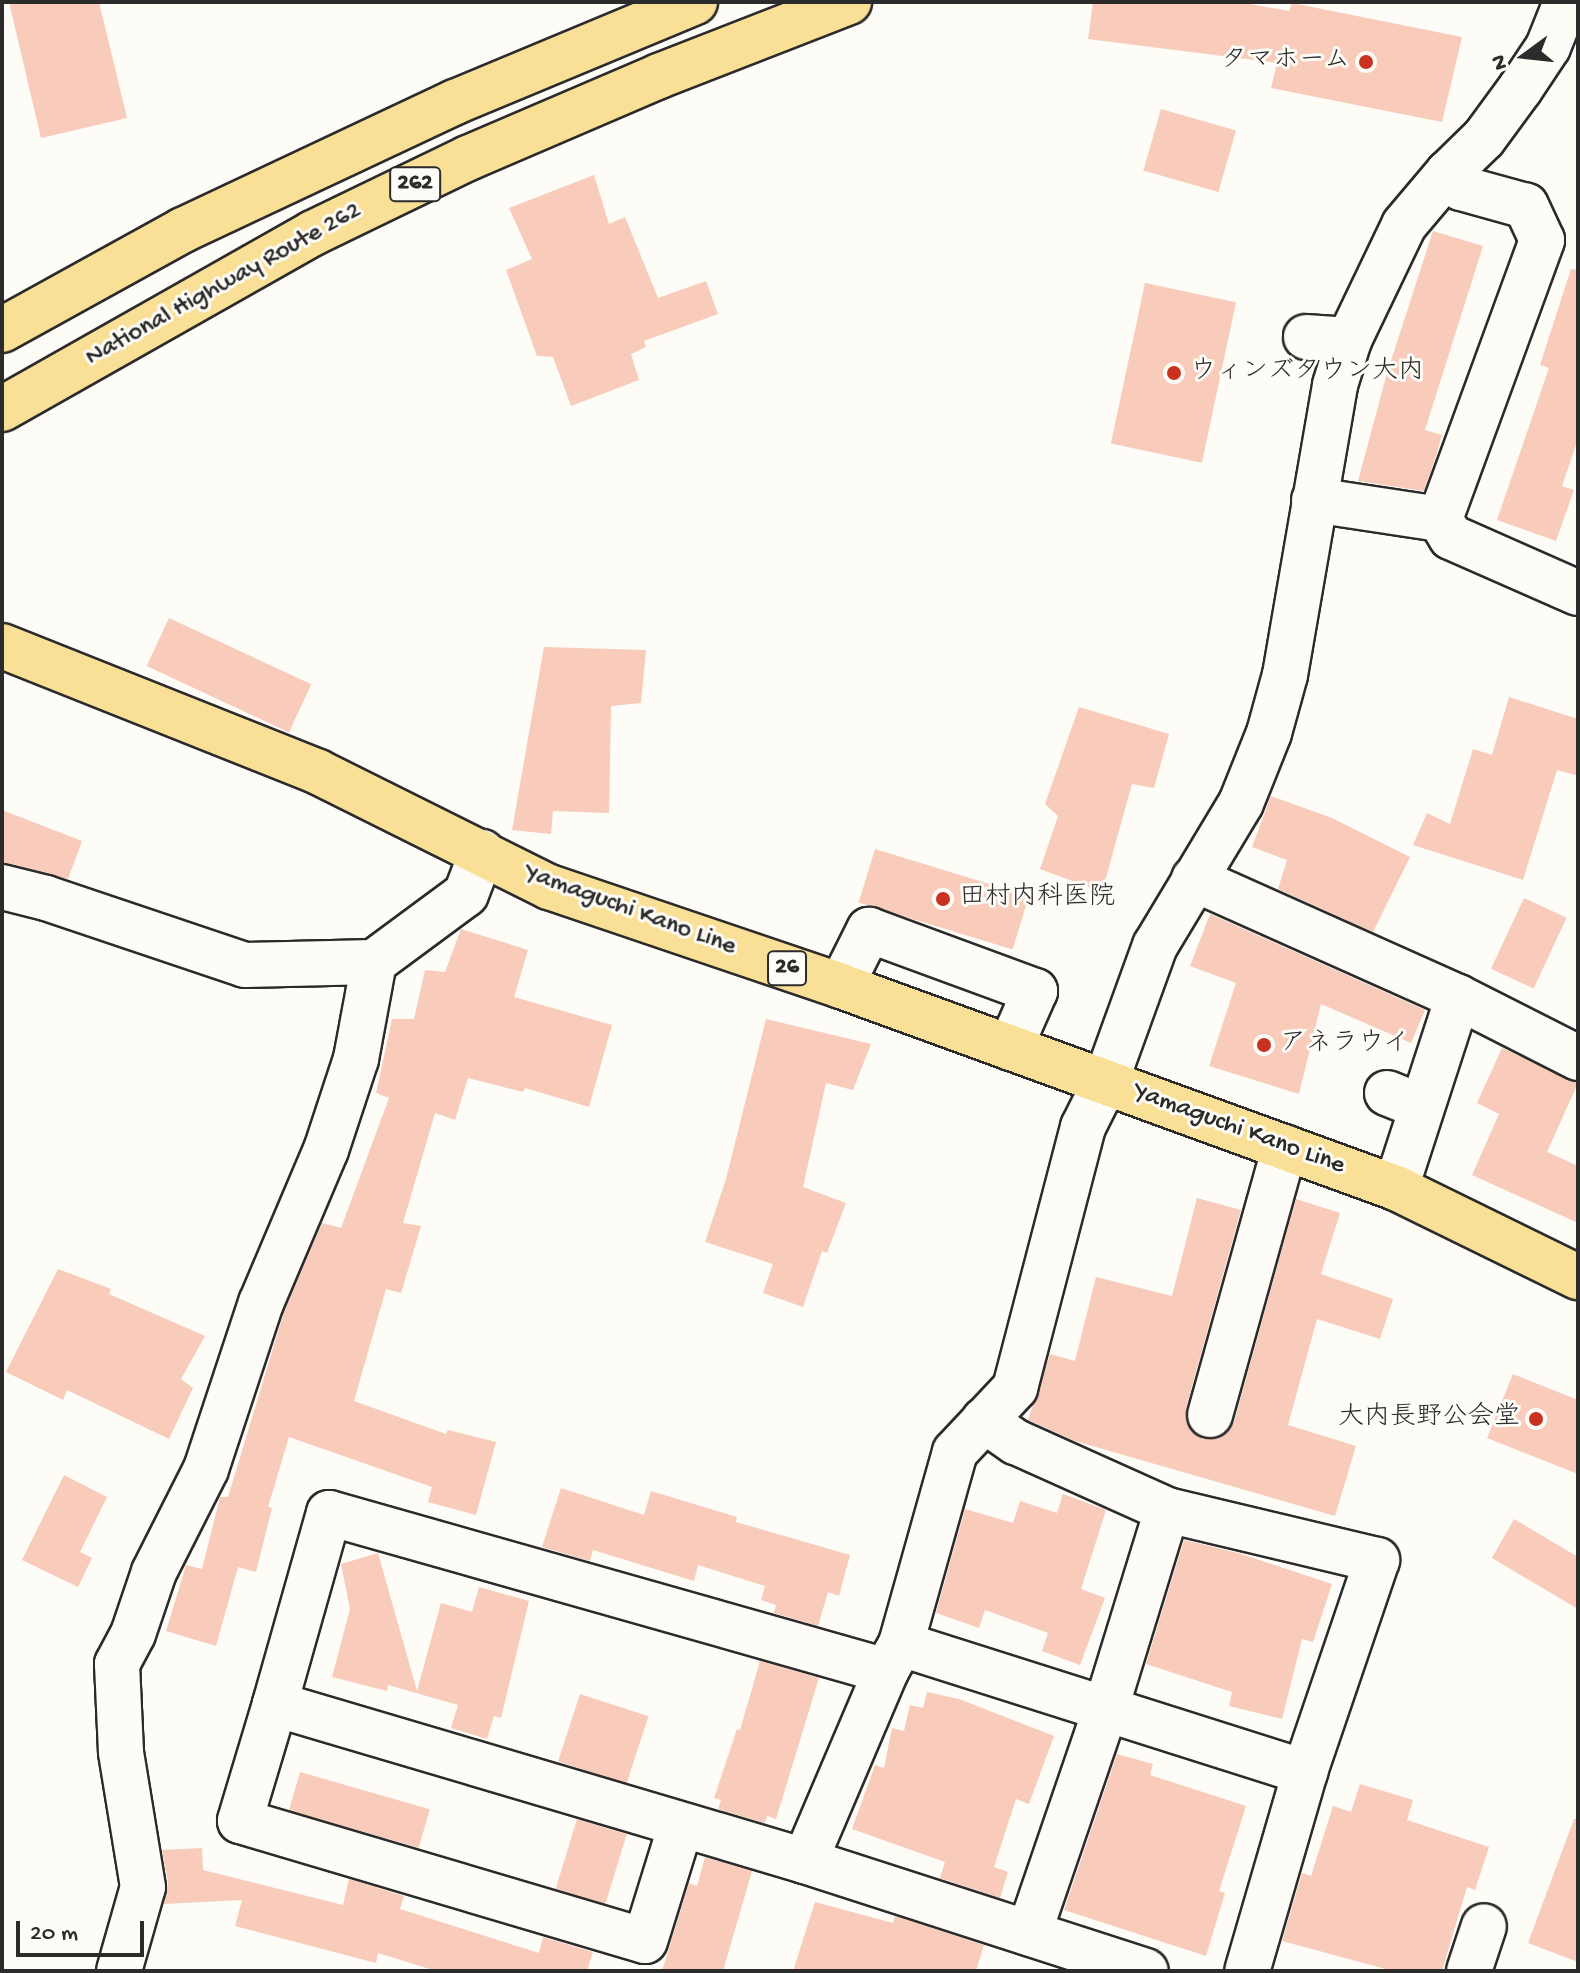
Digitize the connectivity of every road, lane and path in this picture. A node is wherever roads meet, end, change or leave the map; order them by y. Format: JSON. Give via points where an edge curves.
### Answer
{"nodes":[{"id":1,"x":695,"y":2,"type":"edge"},
{"id":2,"x":849,"y":2,"type":"edge"},
{"id":3,"x":1566,"y":2,"type":"edge"},
{"id":4,"x":1448,"y":173,"type":"junction"},
{"id":5,"x":2,"y":330,"type":"edge"},
{"id":6,"x":1306,"y":337,"type":"dead end"},
{"id":7,"x":1349,"y":340,"type":"junction"},
{"id":8,"x":2,"y":409,"type":"edge"},
{"id":9,"x":1314,"y":500,"type":"junction"},
{"id":10,"x":1440,"y":519,"type":"junction"},
{"id":11,"x":1578,"y":593,"type":"edge"},
{"id":12,"x":2,"y":646,"type":"edge"},
{"id":13,"x":482,"y":852,"type":"junction"},
{"id":14,"x":1194,"y":879,"type":"junction"},
{"id":15,"x":2,"y":887,"type":"edge"},
{"id":16,"x":374,"y":962,"type":"junction"},
{"id":17,"x":841,"y":986,"type":"junction"},
{"id":18,"x":1458,"y":997,"type":"junction"},
{"id":19,"x":1010,"y":1048,"type":"junction"},
{"id":20,"x":1578,"y":1058,"type":"edge"},
{"id":21,"x":1106,"y":1081,"type":"junction"},
{"id":22,"x":1285,"y":1147,"type":"junction"},
{"id":23,"x":1396,"y":1188,"type":"junction"},
{"id":24,"x":1578,"y":1277,"type":"edge"},
{"id":25,"x":1210,"y":1415,"type":"dead end"},
{"id":26,"x":984,"y":1420,"type":"junction"},
{"id":27,"x":1167,"y":1510,"type":"junction"},
{"id":28,"x":894,"y":1657,"type":"junction"},
{"id":29,"x":275,"y":1704,"type":"junction"},
{"id":30,"x":1106,"y":1708,"type":"junction"},
{"id":31,"x":1305,"y":1772,"type":"junction"},
{"id":32,"x":681,"y":1825,"type":"junction"},
{"id":33,"x":805,"y":1861,"type":"junction"},
{"id":34,"x":1484,"y":1926,"type":"dead end"},
{"id":35,"x":1029,"y":1933,"type":"junction"},
{"id":36,"x":119,"y":1971,"type":"edge"},
{"id":37,"x":1146,"y":1971,"type":"edge"},
{"id":38,"x":1247,"y":1971,"type":"edge"},
{"id":39,"x":1469,"y":1971,"type":"edge"}],
"edges":[{"from":1,"to":5,"type":"main road","number":"262","via":[[455,102],[183,230]]},
{"from":2,"to":8,"type":"main road","name":"National Highway Route 262","number":"262","via":[[468,158],[313,233]]},
{"from":3,"to":4,"type":"street","via":[[1548,47],[1520,89],[1484,138]]},
{"from":4,"to":7,"type":"street","via":[[1404,225]]},
{"from":4,"to":10,"type":"street","via":[[1461,188],[1526,206],[1542,240]]},
{"from":6,"to":7,"type":"street"},
{"from":7,"to":9,"type":"street","via":[[1335,385]]},
{"from":9,"to":10,"type":"street"},
{"from":9,"to":14,"type":"street","via":[[1285,675],[1269,733],[1241,803]]},
{"from":10,"to":11,"type":"street","via":[[1451,537]]},
{"from":12,"to":13,"type":"main road","name":"Yamaguchi Kano Line","number":"26","via":[[318,772]]},
{"from":13,"to":16,"type":"street","via":[[466,894]]},
{"from":13,"to":17,"type":"main road","name":"Yamaguchi Kano Line","number":"26","via":[[549,887]]},
{"from":14,"to":18,"type":"street"},
{"from":14,"to":21,"type":"street","via":[[1155,946]]},
{"from":15,"to":16,"type":"street","via":[[245,965]]},
{"from":16,"to":36,"type":"street","via":[[356,1059],[326,1150],[261,1303],[206,1469],[154,1572],[117,1664],[121,1752],[143,1887]]},
{"from":17,"to":19,"type":"main road","name":"Yamaguchi Kano Line","number":"26"},
{"from":17,"to":19,"type":"street","via":[[869,930],[1035,991]]},
{"from":18,"to":20,"type":"street"},
{"from":18,"to":23,"type":"street","via":[[1404,1100]]},
{"from":19,"to":21,"type":"main road","name":"Yamaguchi Kano Line","number":"26"},
{"from":21,"to":22,"type":"main road","name":"Yamaguchi Kano Line","number":"26"},
{"from":21,"to":26,"type":"street","via":[[1083,1127],[1015,1388]]},
{"from":22,"to":23,"type":"main road","name":"Yamaguchi Kano Line","number":"26"},
{"from":22,"to":25,"type":"street"},
{"from":23,"to":24,"type":"main road","name":"Yamaguchi Kano Line","number":"26"},
{"from":26,"to":27,"type":"street","via":[[1016,1442]]},
{"from":26,"to":28,"type":"street","via":[[955,1452]]},
{"from":27,"to":30,"type":"street"},
{"from":27,"to":31,"type":"street","via":[[1377,1560]]},
{"from":28,"to":29,"type":"street","via":[[329,1513]]},
{"from":28,"to":30,"type":"street"},
{"from":28,"to":33,"type":"street"},
{"from":29,"to":32,"type":"street"},
{"from":29,"to":32,"type":"street","via":[[240,1821],[270,1830],[645,1941]]},
{"from":30,"to":31,"type":"street"},
{"from":30,"to":35,"type":"street"},
{"from":31,"to":38,"type":"street"},
{"from":32,"to":33,"type":"street"},
{"from":33,"to":35,"type":"street"},
{"from":34,"to":39,"type":"street"},
{"from":35,"to":37,"type":"street"}]}
